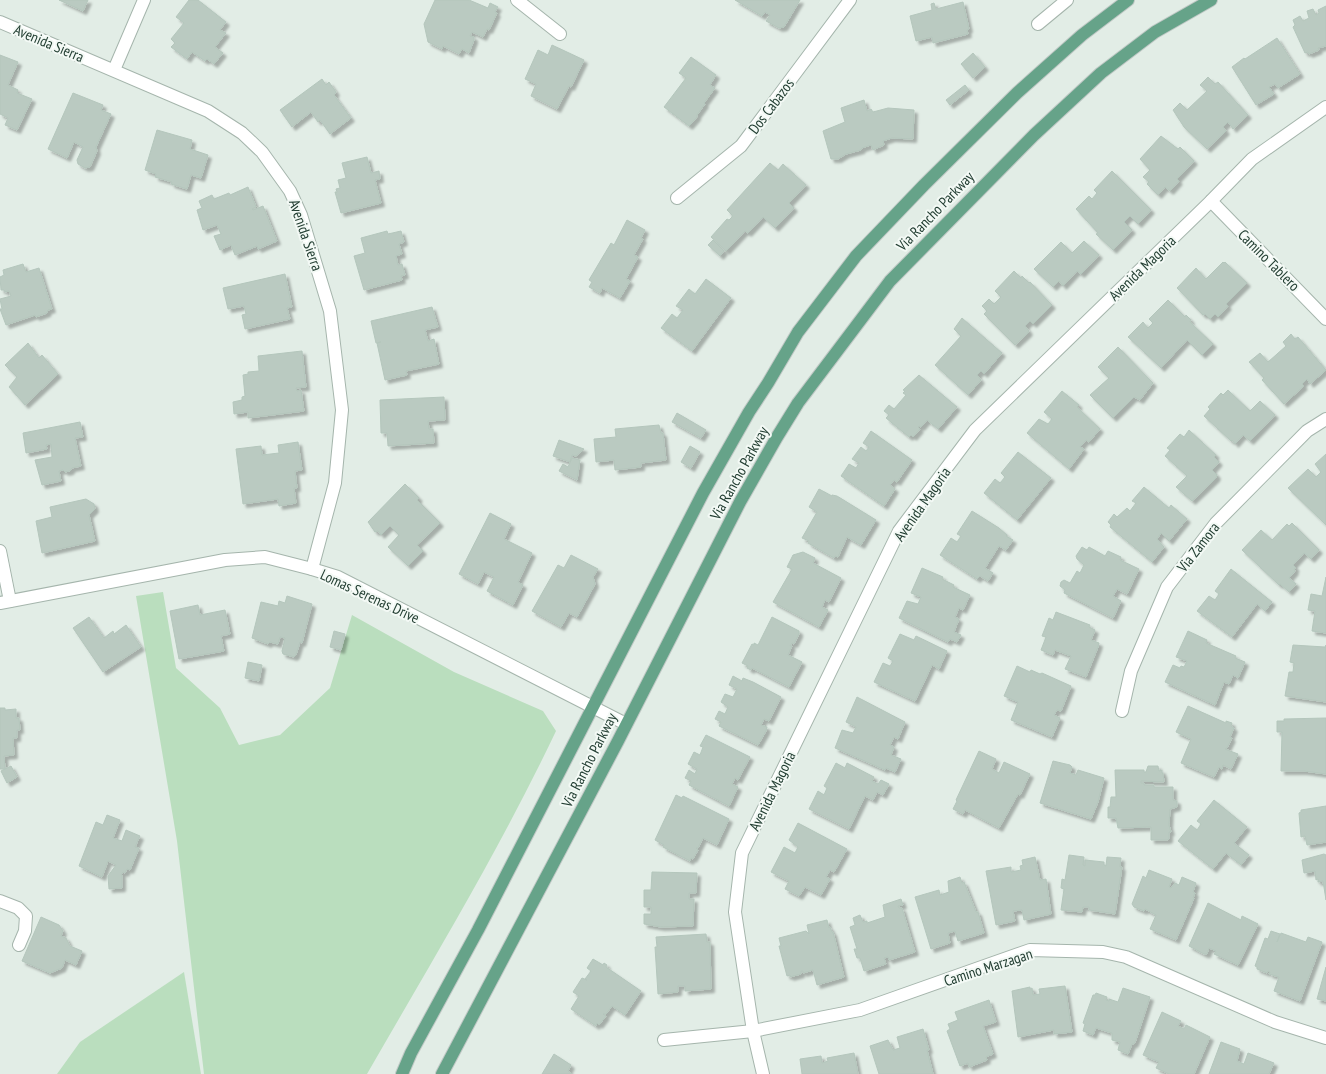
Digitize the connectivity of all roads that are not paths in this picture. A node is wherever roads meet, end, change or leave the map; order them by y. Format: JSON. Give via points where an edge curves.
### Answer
{"nodes":[{"id":1,"x":144,"y":0,"type":"edge"},
{"id":2,"x":517,"y":0,"type":"edge"},
{"id":3,"x":850,"y":0,"type":"edge"},
{"id":4,"x":1067,"y":0,"type":"edge"},
{"id":5,"x":1128,"y":0,"type":"edge"},
{"id":6,"x":1210,"y":0,"type":"edge"},
{"id":7,"x":0,"y":22,"type":"edge"},
{"id":8,"x":1038,"y":24,"type":"dead end"},
{"id":9,"x":560,"y":34,"type":"dead end"},
{"id":10,"x":114,"y":70,"type":"junction"},
{"id":11,"x":1326,"y":106,"type":"edge"},
{"id":12,"x":676,"y":198,"type":"dead end"},
{"id":13,"x":1211,"y":201,"type":"junction"},
{"id":14,"x":1326,"y":319,"type":"edge"},
{"id":15,"x":1326,"y":419,"type":"edge"},
{"id":16,"x":0,"y":551,"type":"edge"},
{"id":17,"x":312,"y":568,"type":"junction"},
{"id":18,"x":5,"y":602,"type":"edge"},
{"id":19,"x":594,"y":707,"type":"junction"},
{"id":20,"x":1122,"y":711,"type":"dead end"},
{"id":21,"x":626,"y":724,"type":"junction"},
{"id":22,"x":0,"y":901,"type":"edge"},
{"id":23,"x":19,"y":945,"type":"dead end"},
{"id":24,"x":753,"y":1031,"type":"junction"},
{"id":25,"x":1326,"y":1038,"type":"edge"},
{"id":26,"x":664,"y":1040,"type":"dead end"},
{"id":27,"x":402,"y":1074,"type":"edge"},
{"id":28,"x":442,"y":1074,"type":"edge"},
{"id":29,"x":763,"y":1074,"type":"edge"}],
"edges":[{"from":1,"to":10,"type":"street"},
{"from":2,"to":9,"type":"street"},
{"from":3,"to":12,"type":"street","name":"Dos Cabazos","via":[[741,146]]},
{"from":4,"to":8,"type":"street"},
{"from":5,"to":19,"type":"main road","name":"Via Rancho Parkway","via":[[1082,35],[1023,88],[924,185],[856,256],[798,332],[703,493]]},
{"from":6,"to":21,"type":"main road","name":"Via Rancho Parkway","via":[[1155,32],[1101,73],[1023,146],[890,281],[798,403],[777,437],[740,502]]},
{"from":7,"to":10,"type":"street","name":"Avenida Sierra"},
{"from":10,"to":17,"type":"street","name":"Avenida Sierra","via":[[208,111],[242,132],[262,152],[290,191],[302,215],[330,311],[342,410],[335,483]]},
{"from":11,"to":13,"type":"street","name":"Avenida Magoria","via":[[1252,159]]},
{"from":13,"to":14,"type":"street","name":"Camino Tablero"},
{"from":13,"to":24,"type":"street","name":"Avenida Magoria","via":[[975,430],[899,531],[742,853],[735,912]]},
{"from":15,"to":20,"type":"street","name":"Via Zamora","via":[[1307,431],[1216,523],[1167,587],[1131,671]]},
{"from":16,"to":18,"type":"street"},
{"from":17,"to":18,"type":"street","name":"Lomas Serenas Drive","via":[[265,557],[225,560]]},
{"from":17,"to":19,"type":"street","name":"Lomas Serenas Drive","via":[[338,577]]},
{"from":19,"to":21,"type":"street","name":"Lomas Serenas Drive"},
{"from":19,"to":27,"type":"main road","name":"Via Rancho Parkway"},
{"from":21,"to":28,"type":"main road","name":"Via Rancho Parkway"},
{"from":22,"to":23,"type":"street","via":[[18,908],[26,916]]},
{"from":24,"to":25,"type":"street","name":"Camino Marzagan","via":[[860,1010],[1030,950],[1102,952],[1126,957],[1275,1022]]},
{"from":24,"to":26,"type":"street","name":"Camino Marzagan"},
{"from":24,"to":29,"type":"street","name":"Avenida Magoria"}]}
